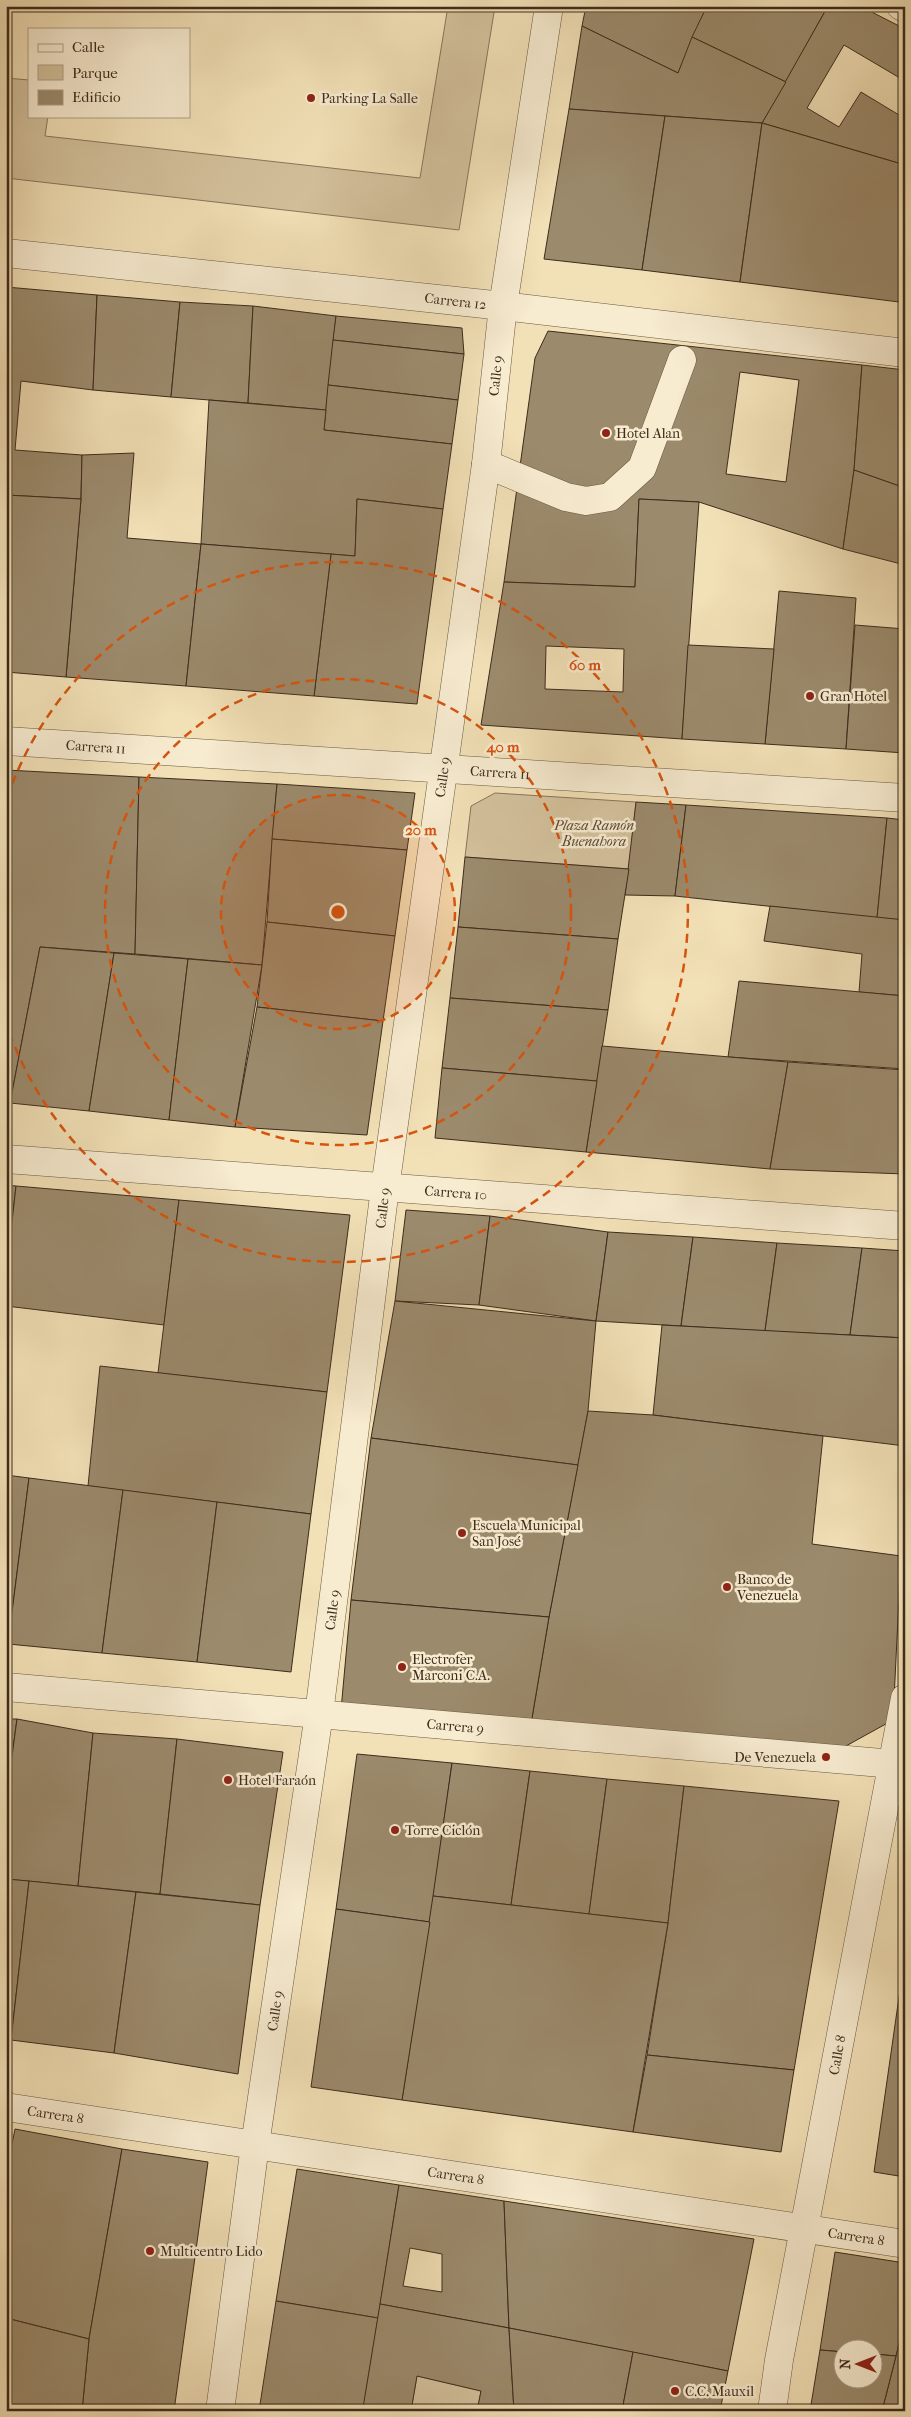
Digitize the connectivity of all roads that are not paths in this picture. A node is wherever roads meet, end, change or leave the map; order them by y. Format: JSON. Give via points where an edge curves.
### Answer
{"nodes":[{"id":1,"x":549,"y":6,"type":"edge"},
{"id":2,"x":901,"y":6,"type":"edge"},
{"id":3,"x":905,"y":8,"type":"edge"},
{"id":4,"x":6,"y":253,"type":"edge"},
{"id":5,"x":503,"y":306,"type":"junction"},
{"id":6,"x":905,"y":353,"type":"edge"},
{"id":7,"x":682,"y":360,"type":"dead end"},
{"id":8,"x":486,"y":464,"type":"junction"},
{"id":9,"x":6,"y":740,"type":"edge"},
{"id":10,"x":444,"y":769,"type":"junction"},
{"id":11,"x":905,"y":798,"type":"edge"},
{"id":12,"x":6,"y":1159,"type":"edge"},
{"id":13,"x":385,"y":1188,"type":"junction"},
{"id":14,"x":905,"y":1226,"type":"edge"},
{"id":15,"x":6,"y":1687,"type":"edge"},
{"id":16,"x":905,"y":1698,"type":"edge"},
{"id":17,"x":318,"y":1714,"type":"junction"},
{"id":18,"x":899,"y":1764,"type":"edge"},
{"id":19,"x":6,"y":2107,"type":"edge"},
{"id":20,"x":255,"y":2145,"type":"junction"},
{"id":21,"x":804,"y":2230,"type":"junction"},
{"id":22,"x":905,"y":2244,"type":"edge"},
{"id":23,"x":220,"y":2411,"type":"edge"},
{"id":24,"x":772,"y":2411,"type":"edge"}],
"edges":[{"from":1,"to":5,"type":"street","name":"Calle 9"},
{"from":2,"to":3,"type":"street"},
{"from":4,"to":5,"type":"street","name":"Carrera 12"},
{"from":5,"to":6,"type":"street","name":"Carrera 12"},
{"from":5,"to":8,"type":"street","name":"Calle 9"},
{"from":7,"to":8,"type":"street","via":[[642,468],[610,497],[586,500],[566,497]]},
{"from":8,"to":10,"type":"street","name":"Calle 9"},
{"from":9,"to":10,"type":"street","name":"Carrera 11"},
{"from":10,"to":11,"type":"street","name":"Carrera 11"},
{"from":10,"to":13,"type":"street","name":"Calle 9"},
{"from":12,"to":13,"type":"street","name":"Carrera 10"},
{"from":13,"to":14,"type":"street","name":"Carrera 10"},
{"from":13,"to":17,"type":"street","name":"Calle 9"},
{"from":15,"to":17,"type":"street","name":"Carrera 9"},
{"from":16,"to":18,"type":"street","name":"Calle 8"},
{"from":17,"to":18,"type":"street","name":"Carrera 9"},
{"from":17,"to":20,"type":"street","name":"Calle 9"},
{"from":18,"to":21,"type":"street","name":"Calle 8"},
{"from":19,"to":20,"type":"street","name":"Carrera 8"},
{"from":20,"to":21,"type":"street","name":"Carrera 8"},
{"from":20,"to":23,"type":"street","name":"Calle 9"},
{"from":21,"to":22,"type":"street","name":"Carrera 8"},
{"from":21,"to":24,"type":"street","name":"Calle 8"}]}
